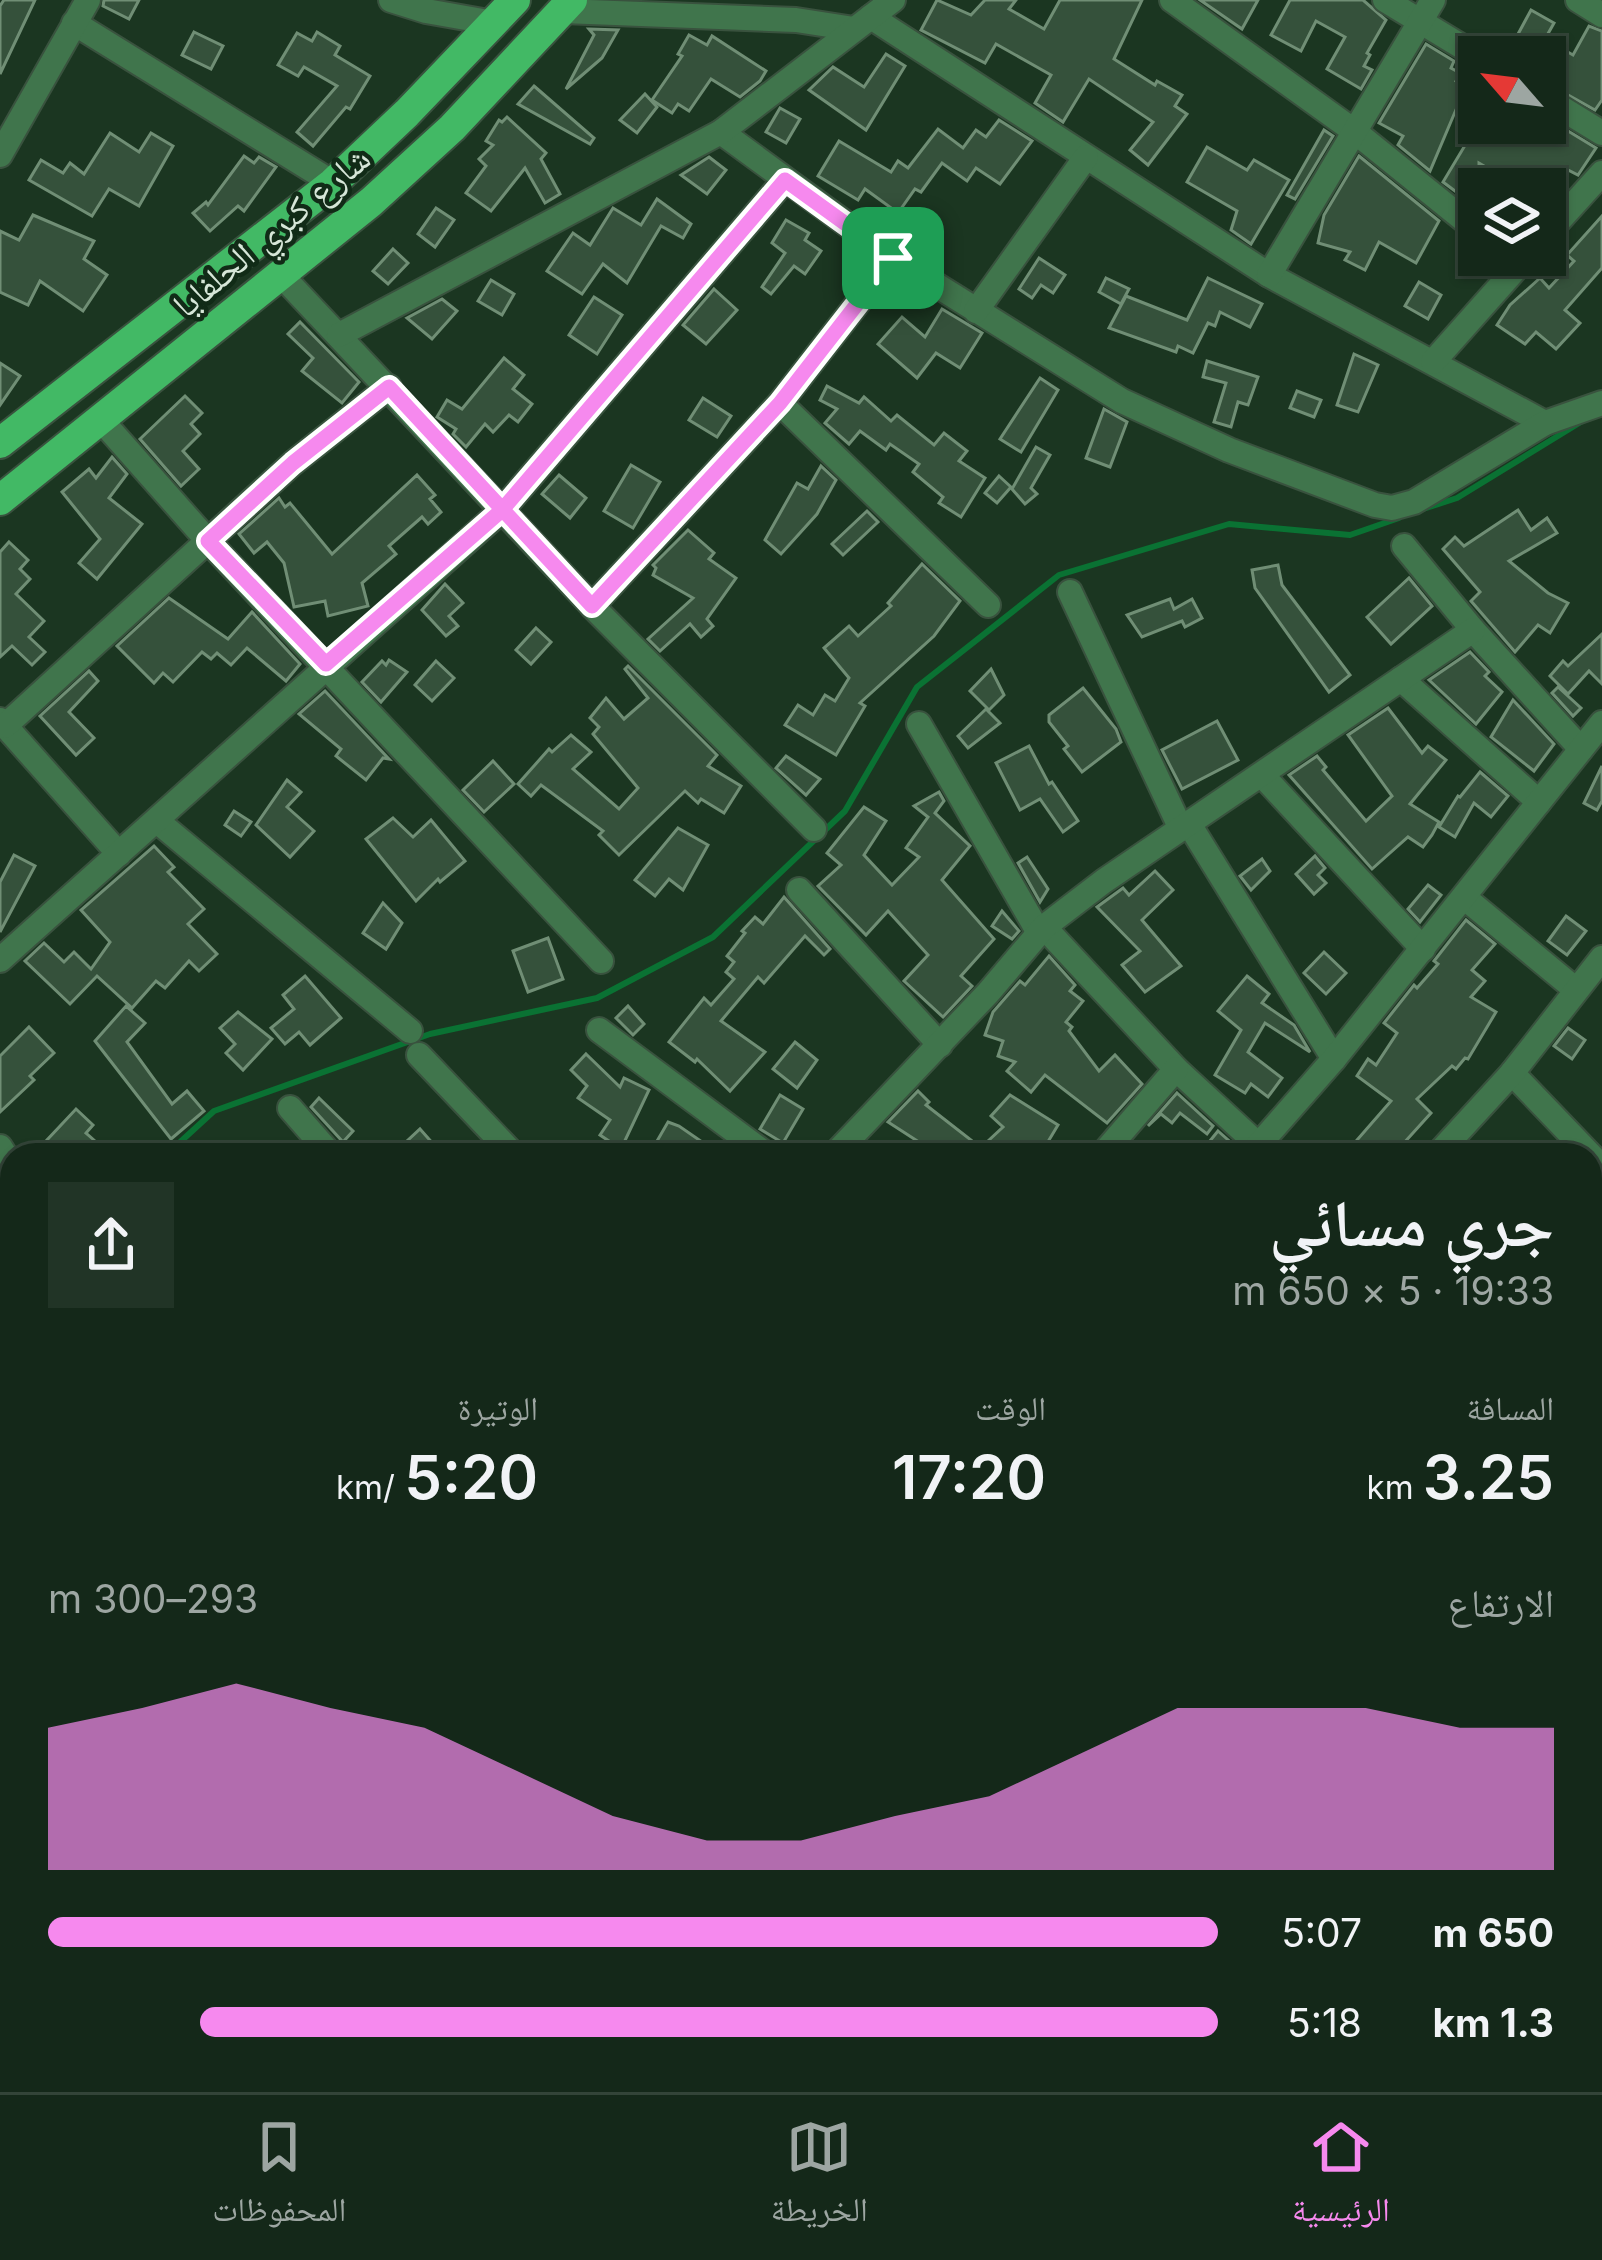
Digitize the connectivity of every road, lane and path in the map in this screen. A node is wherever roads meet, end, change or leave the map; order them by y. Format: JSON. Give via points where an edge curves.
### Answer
{"nodes":[{"id":1,"x":88,"y":0,"type":"edge"},
{"id":2,"x":391,"y":0,"type":"edge"},
{"id":3,"x":893,"y":0,"type":"edge"},
{"id":4,"x":1172,"y":0,"type":"edge"},
{"id":5,"x":1385,"y":0,"type":"edge"},
{"id":6,"x":1578,"y":0,"type":"edge"},
{"id":7,"x":568,"y":5,"type":"edge"},
{"id":8,"x":801,"y":10,"type":"edge"},
{"id":9,"x":1427,"y":10,"type":"edge"},
{"id":10,"x":505,"y":11,"type":"edge"},
{"id":11,"x":1602,"y":15,"type":"edge"},
{"id":12,"x":862,"y":22,"type":"junction"},
{"id":13,"x":74,"y":23,"type":"junction"},
{"id":14,"x":1458,"y":38,"type":"edge"},
{"id":15,"x":0,"y":98,"type":"edge"},
{"id":16,"x":1566,"y":111,"type":"edge"},
{"id":17,"x":23,"y":112,"type":"junction"},
{"id":18,"x":407,"y":113,"type":"junction"},
{"id":19,"x":721,"y":131,"type":"junction"},
{"id":20,"x":1354,"y":131,"type":"junction"},
{"id":21,"x":1602,"y":133,"type":"edge"},
{"id":22,"x":434,"y":144,"type":"junction"},
{"id":23,"x":0,"y":155,"type":"edge"},
{"id":24,"x":1086,"y":157,"type":"junction"},
{"id":25,"x":1602,"y":173,"type":"edge"},
{"id":26,"x":339,"y":177,"type":"junction"},
{"id":27,"x":785,"y":180,"type":"junction"},
{"id":28,"x":370,"y":202,"type":"junction"},
{"id":29,"x":1566,"y":213,"type":"edge"},
{"id":30,"x":1458,"y":215,"type":"edge"},
{"id":31,"x":893,"y":258,"type":"junction"},
{"id":32,"x":1269,"y":275,"type":"junction"},
{"id":33,"x":282,"y":276,"type":"junction"},
{"id":34,"x":1503,"y":276,"type":"edge"},
{"id":35,"x":976,"y":310,"type":"junction"},
{"id":36,"x":339,"y":335,"type":"junction"},
{"id":37,"x":1433,"y":362,"type":"junction"},
{"id":38,"x":389,"y":387,"type":"junction"},
{"id":39,"x":780,"y":403,"type":"junction"},
{"id":40,"x":1602,"y":403,"type":"edge"},
{"id":41,"x":102,"y":422,"type":"junction"},
{"id":42,"x":1545,"y":423,"type":"junction"},
{"id":43,"x":0,"y":443,"type":"edge"},
{"id":44,"x":0,"y":500,"type":"edge"},
{"id":45,"x":502,"y":510,"type":"junction"},
{"id":46,"x":208,"y":541,"type":"junction"},
{"id":47,"x":1404,"y":546,"type":"dead end"},
{"id":48,"x":1070,"y":592,"type":"dead end"},
{"id":49,"x":988,"y":605,"type":"dead end"},
{"id":50,"x":592,"y":606,"type":"junction"},
{"id":51,"x":1473,"y":630,"type":"junction"},
{"id":52,"x":326,"y":664,"type":"junction"},
{"id":53,"x":1401,"y":679,"type":"junction"},
{"id":54,"x":2,"y":723,"type":"edge"},
{"id":55,"x":919,"y":724,"type":"dead end"},
{"id":56,"x":1602,"y":724,"type":"edge"},
{"id":57,"x":1581,"y":749,"type":"junction"},
{"id":58,"x":1263,"y":776,"type":"junction"},
{"id":59,"x":1539,"y":802,"type":"junction"},
{"id":60,"x":158,"y":821,"type":"junction"},
{"id":61,"x":1185,"y":827,"type":"junction"},
{"id":62,"x":814,"y":829,"type":"dead end"},
{"id":63,"x":119,"y":854,"type":"junction"},
{"id":64,"x":799,"y":890,"type":"dead end"},
{"id":65,"x":1465,"y":898,"type":"junction"},
{"id":66,"x":1042,"y":930,"type":"junction"},
{"id":67,"x":1423,"y":949,"type":"junction"},
{"id":68,"x":1602,"y":958,"type":"edge"},
{"id":69,"x":0,"y":960,"type":"edge"},
{"id":70,"x":602,"y":961,"type":"dead end"},
{"id":71,"x":1575,"y":989,"type":"junction"},
{"id":72,"x":599,"y":1030,"type":"dead end"},
{"id":73,"x":940,"y":1045,"type":"junction"},
{"id":74,"x":1334,"y":1060,"type":"junction"},
{"id":75,"x":1176,"y":1070,"type":"junction"},
{"id":76,"x":1512,"y":1073,"type":"junction"},
{"id":77,"x":290,"y":1108,"type":"dead end"},
{"id":78,"x":321,"y":1143,"type":"edge"},
{"id":79,"x":503,"y":1143,"type":"edge"},
{"id":80,"x":751,"y":1143,"type":"edge"},
{"id":81,"x":846,"y":1143,"type":"edge"},
{"id":82,"x":1112,"y":1143,"type":"edge"},
{"id":83,"x":1250,"y":1143,"type":"edge"},
{"id":84,"x":1266,"y":1143,"type":"edge"},
{"id":85,"x":1448,"y":1143,"type":"edge"},
{"id":86,"x":1579,"y":1143,"type":"edge"}],
"edges":[{"from":1,"to":13,"type":"street"},
{"from":2,"to":10,"type":"street"},
{"from":3,"to":12,"type":"street"},
{"from":4,"to":20,"type":"street"},
{"from":5,"to":9,"type":"street"},
{"from":6,"to":11,"type":"street"},
{"from":7,"to":8,"type":"street"},
{"from":7,"to":22,"type":"main road","name":"شارع كبري الحلفايا"},
{"from":8,"to":12,"type":"street"},
{"from":9,"to":14,"type":"street"},
{"from":9,"to":20,"type":"street"},
{"from":10,"to":18,"type":"main road"},
{"from":12,"to":19,"type":"street"},
{"from":12,"to":24,"type":"street"},
{"from":13,"to":17,"type":"street"},
{"from":13,"to":26,"type":"street"},
{"from":15,"to":17,"type":"street"},
{"from":16,"to":21,"type":"street"},
{"from":17,"to":23,"type":"street"},
{"from":18,"to":22,"type":"main road"},
{"from":18,"to":26,"type":"main road"},
{"from":19,"to":27,"type":"street"},
{"from":19,"to":36,"type":"street"},
{"from":20,"to":30,"type":"street"},
{"from":20,"to":32,"type":"street"},
{"from":22,"to":28,"type":"main road","name":"شارع كبري الحلفايا"},
{"from":24,"to":32,"type":"street"},
{"from":24,"to":35,"type":"street"},
{"from":25,"to":29,"type":"street"},
{"from":26,"to":28,"type":"main road"},
{"from":26,"to":43,"type":"main road"},
{"from":27,"to":31,"type":"street"},
{"from":27,"to":45,"type":"street"},
{"from":28,"to":33,"type":"main road","name":"شارع كبري الحلفايا"},
{"from":31,"to":35,"type":"street"},
{"from":31,"to":39,"type":"street"},
{"from":32,"to":37,"type":"street"},
{"from":33,"to":36,"type":"street"},
{"from":33,"to":41,"type":"main road","name":"شارع كبري الحلفايا"},
{"from":34,"to":37,"type":"street"},
{"from":35,"to":42,"type":"street","via":[[1122,401],[1375,505],[1414,502]]},
{"from":36,"to":38,"type":"street"},
{"from":37,"to":42,"type":"street"},
{"from":38,"to":45,"type":"street"},
{"from":38,"to":46,"type":"street"},
{"from":39,"to":49,"type":"street"},
{"from":39,"to":50,"type":"street"},
{"from":40,"to":42,"type":"street"},
{"from":41,"to":44,"type":"main road","name":"شارع كبري الحلفايا"},
{"from":41,"to":46,"type":"street"},
{"from":45,"to":50,"type":"street"},
{"from":45,"to":52,"type":"street"},
{"from":46,"to":52,"type":"street"},
{"from":46,"to":54,"type":"street"},
{"from":47,"to":51,"type":"street"},
{"from":48,"to":61,"type":"street"},
{"from":50,"to":62,"type":"street"},
{"from":51,"to":53,"type":"street"},
{"from":51,"to":57,"type":"street"},
{"from":52,"to":60,"type":"street"},
{"from":52,"to":70,"type":"street"},
{"from":53,"to":58,"type":"street"},
{"from":53,"to":59,"type":"street"},
{"from":54,"to":63,"type":"street"},
{"from":55,"to":66,"type":"street"},
{"from":56,"to":57,"type":"street"},
{"from":57,"to":59,"type":"street"},
{"from":58,"to":61,"type":"street"},
{"from":58,"to":67,"type":"street"},
{"from":59,"to":65,"type":"street"},
{"from":60,"to":63,"type":"street"},
{"from":60,"to":79,"type":"street","via":[[414,1043]]},
{"from":61,"to":66,"type":"street"},
{"from":61,"to":74,"type":"street"},
{"from":63,"to":69,"type":"street"},
{"from":64,"to":73,"type":"street"},
{"from":65,"to":67,"type":"street"},
{"from":65,"to":71,"type":"street"},
{"from":66,"to":73,"type":"street"},
{"from":66,"to":75,"type":"street"},
{"from":67,"to":74,"type":"street"},
{"from":68,"to":71,"type":"street"},
{"from":71,"to":76,"type":"street"},
{"from":72,"to":80,"type":"street"},
{"from":73,"to":81,"type":"street"},
{"from":74,"to":84,"type":"street"},
{"from":75,"to":82,"type":"street"},
{"from":75,"to":83,"type":"street"},
{"from":76,"to":85,"type":"street"},
{"from":76,"to":86,"type":"street"},
{"from":77,"to":78,"type":"street"}]}
